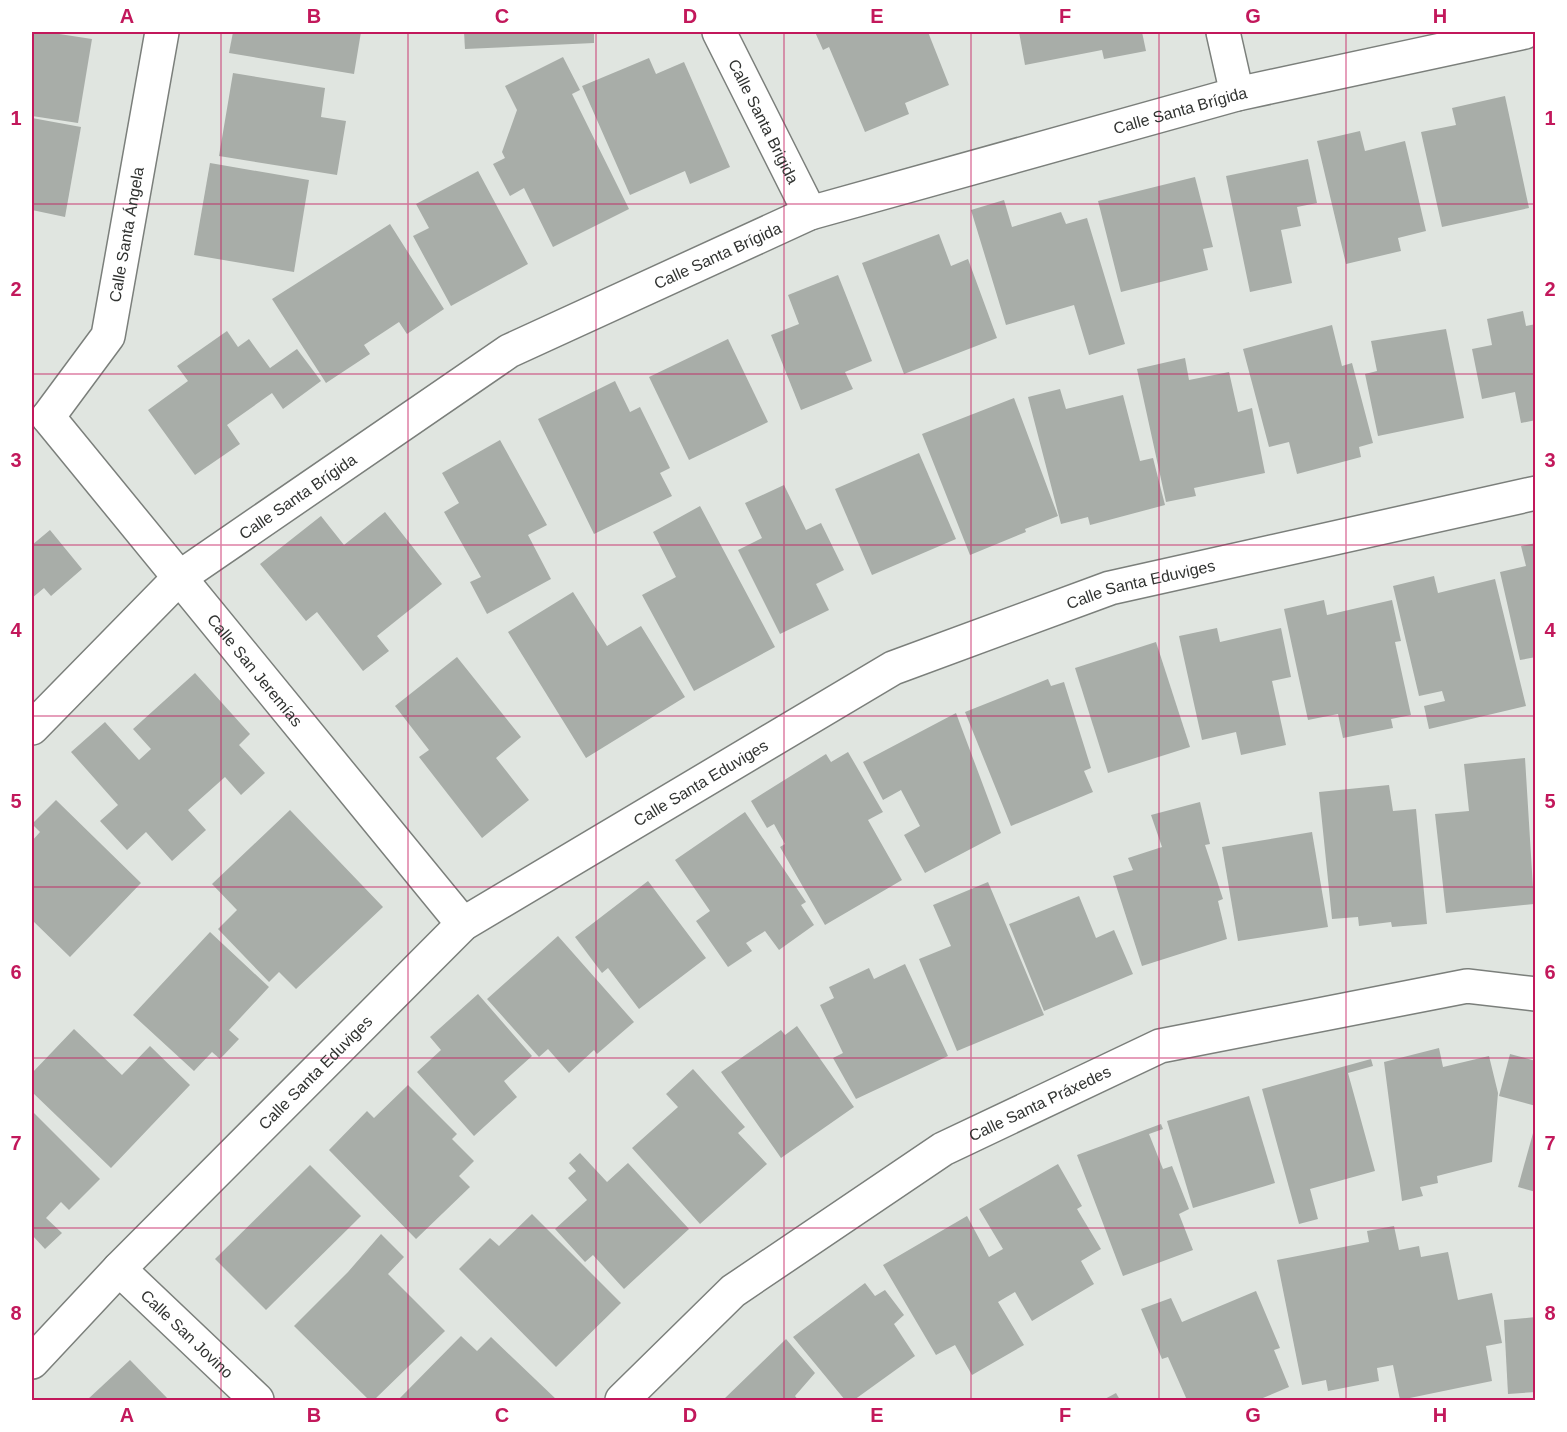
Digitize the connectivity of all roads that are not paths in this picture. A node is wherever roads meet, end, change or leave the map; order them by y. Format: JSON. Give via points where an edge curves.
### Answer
{"nodes":[{"id":1,"x":162,"y":32,"type":"edge"},
{"id":2,"x":719,"y":32,"type":"edge"},
{"id":3,"x":1223,"y":32,"type":"edge"},
{"id":4,"x":1525,"y":32,"type":"edge"},
{"id":5,"x":1237,"y":94,"type":"junction"},
{"id":6,"x":810,"y":213,"type":"junction"},
{"id":7,"x":40,"y":420,"type":"edge"},
{"id":8,"x":1536,"y":493,"type":"edge"},
{"id":9,"x":180,"y":577,"type":"junction"},
{"id":10,"x":32,"y":728,"type":"edge"},
{"id":11,"x":463,"y":924,"type":"junction"},
{"id":12,"x":1536,"y":994,"type":"edge"},
{"id":13,"x":119,"y":1269,"type":"junction"},
{"id":14,"x":32,"y":1362,"type":"edge"},
{"id":15,"x":257,"y":1401,"type":"edge"},
{"id":16,"x":622,"y":1401,"type":"edge"}],
"edges":[{"from":1,"to":7,"type":"street","name":"Calle Santa Ángela","via":[[108,336]]},
{"from":2,"to":6,"type":"street","name":"Calle Santa Brigida"},
{"from":3,"to":5,"type":"street"},
{"from":4,"to":5,"type":"street","name":"Calle Santa Brígida"},
{"from":5,"to":6,"type":"street","name":"Calle Santa Brígida"},
{"from":6,"to":9,"type":"street","name":"Calle Santa Brígida","via":[[510,351]]},
{"from":7,"to":9,"type":"street","name":"Calle San Jeremías"},
{"from":8,"to":11,"type":"street","name":"Calle Santa Eduviges","via":[[1110,588],[893,668]]},
{"from":9,"to":10,"type":"street","name":"Calle Santa Brígida"},
{"from":9,"to":11,"type":"street","name":"Calle San Jeremías"},
{"from":11,"to":13,"type":"street","name":"Calle Santa Eduviges"},
{"from":12,"to":16,"type":"street","name":"Calle Santa Práxedes","via":[[1467,986],[1160,1046],[943,1149],[733,1291]]},
{"from":13,"to":14,"type":"street","name":"Calle Santa Eduviges"},
{"from":13,"to":15,"type":"street","name":"Calle San Jovino"}]}
